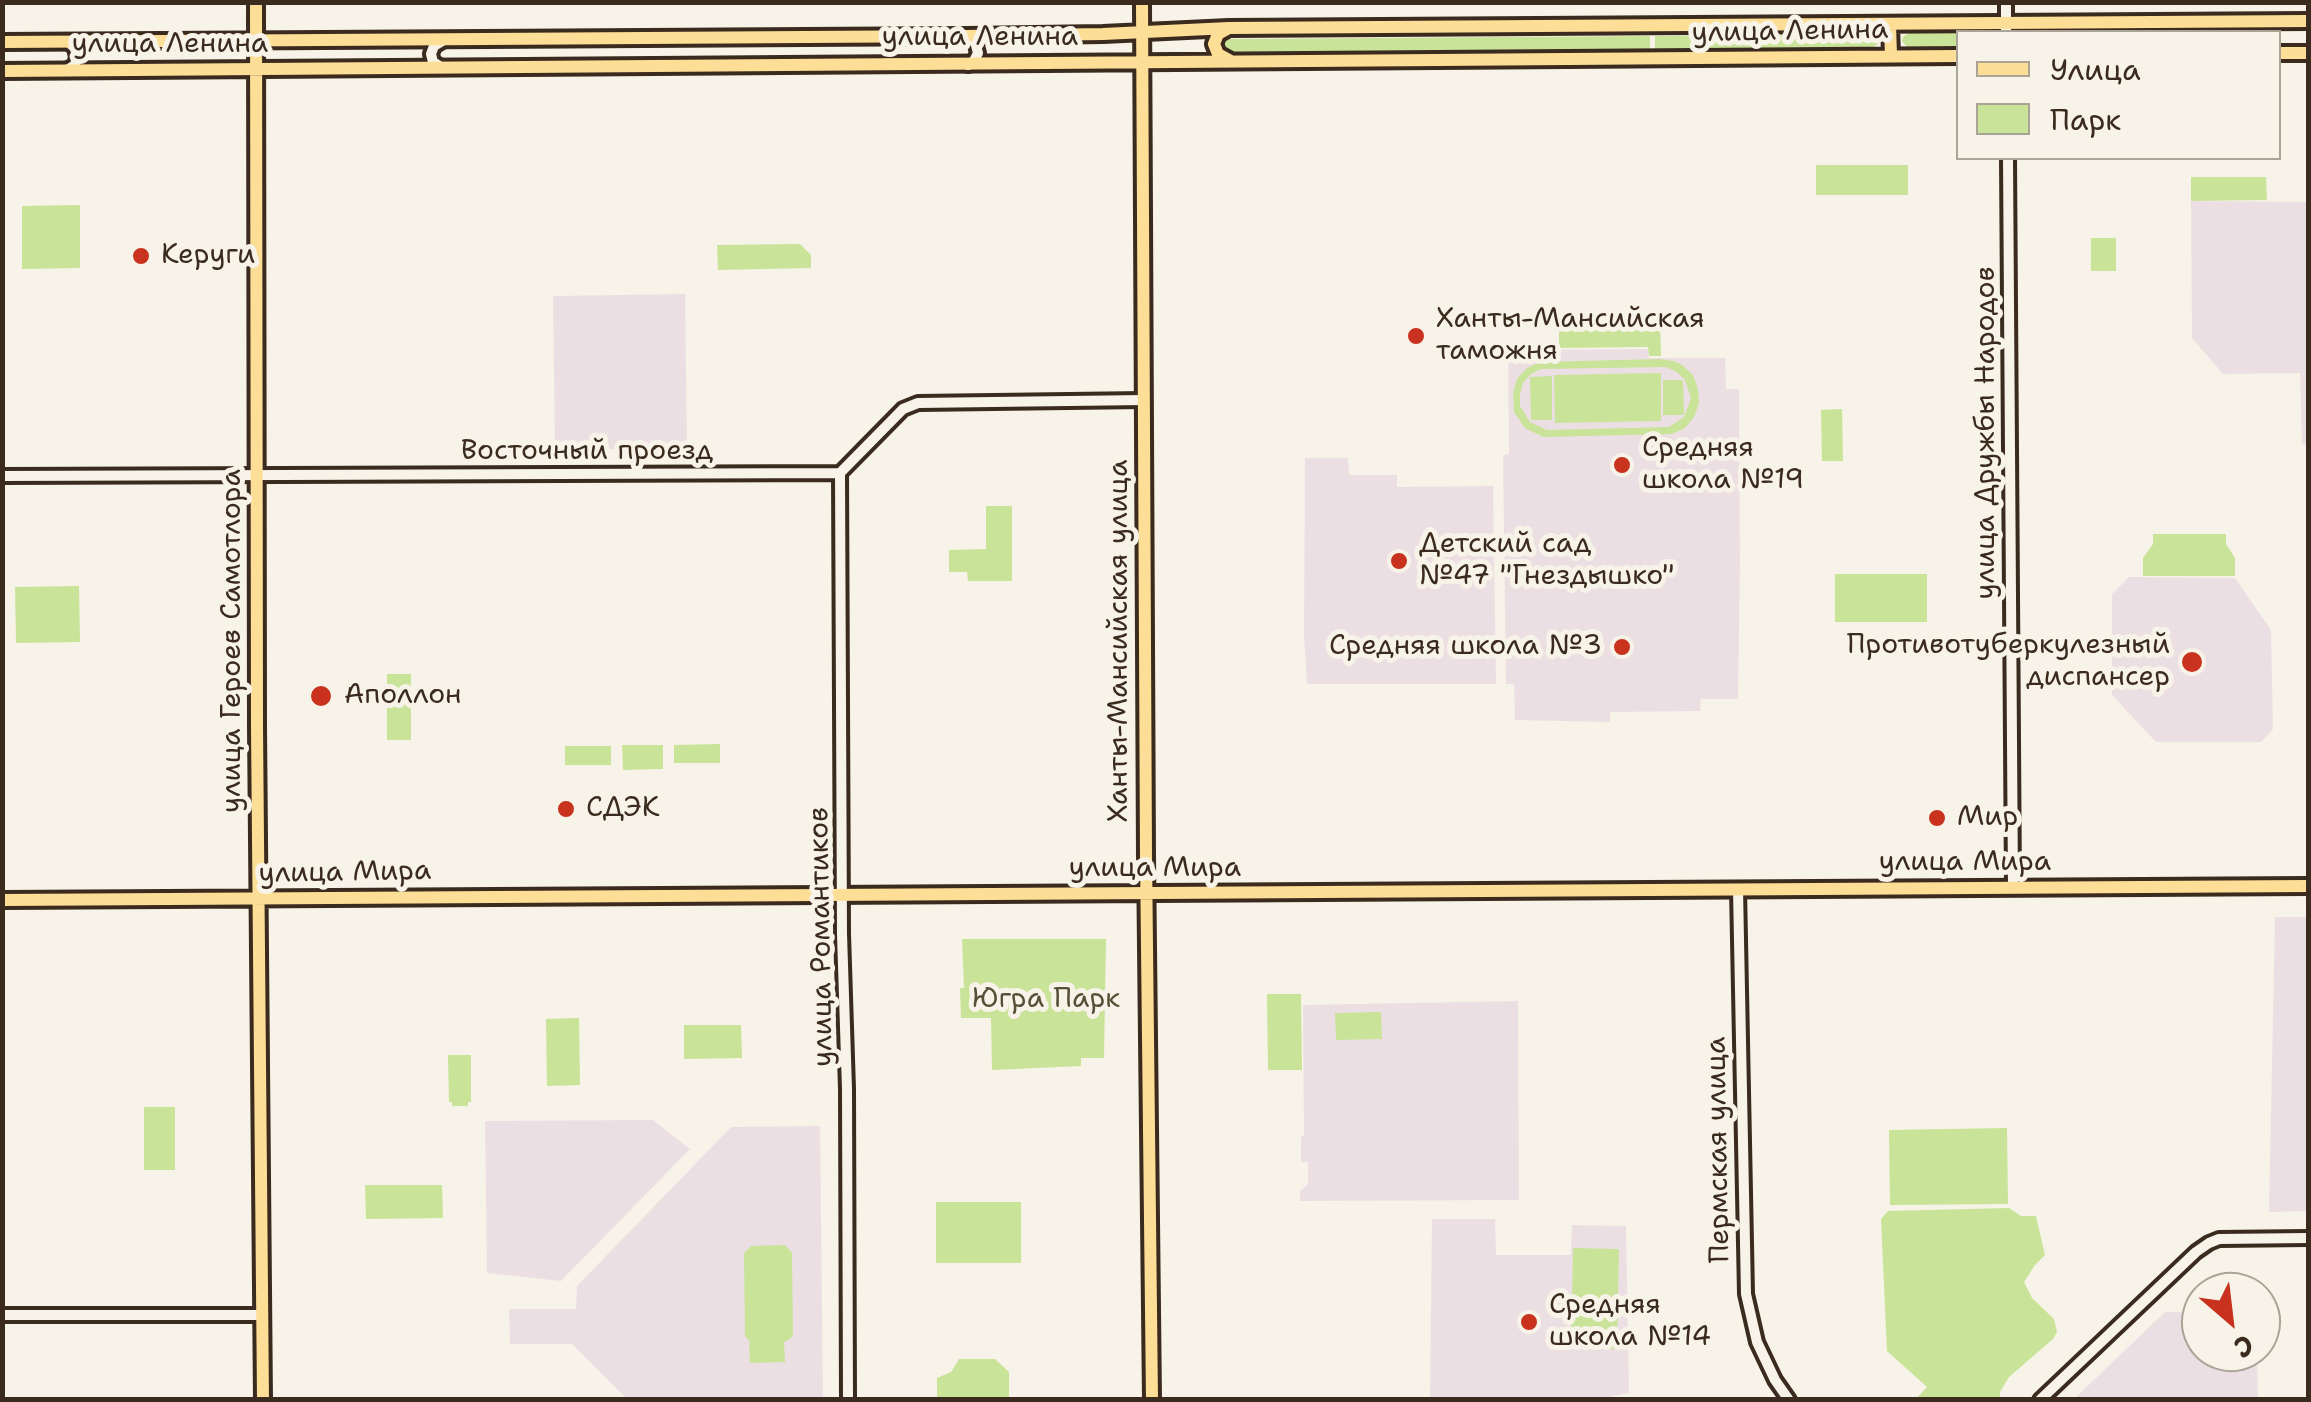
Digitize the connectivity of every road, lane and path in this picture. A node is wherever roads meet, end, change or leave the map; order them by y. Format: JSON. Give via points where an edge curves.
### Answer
{"nodes":[{"id":1,"x":256,"y":2,"type":"edge"},
{"id":2,"x":1142,"y":2,"type":"edge"},
{"id":3,"x":2006,"y":2,"type":"edge"},
{"id":4,"x":2308,"y":21,"type":"edge"},
{"id":5,"x":1890,"y":24,"type":"junction"},
{"id":6,"x":2006,"y":27,"type":"edge"},
{"id":7,"x":2118,"y":27,"type":"edge"},
{"id":8,"x":1229,"y":28,"type":"junction"},
{"id":9,"x":1142,"y":32,"type":"junction"},
{"id":10,"x":966,"y":36,"type":"junction"},
{"id":11,"x":445,"y":40,"type":"junction"},
{"id":12,"x":67,"y":41,"type":"junction"},
{"id":13,"x":256,"y":41,"type":"junction"},
{"id":14,"x":2,"y":42,"type":"edge"},
{"id":15,"x":2281,"y":53,"type":"edge"},
{"id":16,"x":2308,"y":53,"type":"edge"},
{"id":17,"x":1892,"y":56,"type":"junction"},
{"id":18,"x":1956,"y":56,"type":"edge"},
{"id":19,"x":1232,"y":60,"type":"junction"},
{"id":20,"x":1142,"y":62,"type":"junction"},
{"id":21,"x":967,"y":65,"type":"junction"},
{"id":22,"x":445,"y":68,"type":"junction"},
{"id":23,"x":256,"y":70,"type":"junction"},
{"id":24,"x":66,"y":71,"type":"junction"},
{"id":25,"x":2,"y":72,"type":"edge"},
{"id":26,"x":2008,"y":160,"type":"edge"},
{"id":27,"x":1144,"y":400,"type":"junction"},
{"id":28,"x":840,"y":473,"type":"junction"},
{"id":29,"x":2,"y":476,"type":"edge"},
{"id":30,"x":257,"y":477,"type":"junction"},
{"id":31,"x":2308,"y":886,"type":"edge"},
{"id":32,"x":2013,"y":887,"type":"junction"},
{"id":33,"x":1738,"y":889,"type":"junction"},
{"id":34,"x":1146,"y":894,"type":"junction"},
{"id":35,"x":843,"y":895,"type":"junction"},
{"id":36,"x":260,"y":899,"type":"junction"},
{"id":37,"x":2,"y":900,"type":"edge"},
{"id":38,"x":2308,"y":1238,"type":"edge"},
{"id":39,"x":2,"y":1315,"type":"edge"},
{"id":40,"x":262,"y":1315,"type":"junction"},
{"id":41,"x":263,"y":1400,"type":"edge"},
{"id":42,"x":848,"y":1400,"type":"edge"},
{"id":43,"x":1152,"y":1400,"type":"edge"},
{"id":44,"x":1789,"y":1400,"type":"edge"},
{"id":45,"x":2040,"y":1400,"type":"edge"}],
"edges":[{"from":1,"to":13,"type":"main road","name":"улица Героев Самотлора"},
{"from":2,"to":9,"type":"main road","name":"Ханты-Мансийская улица"},
{"from":3,"to":6,"type":"street"},
{"from":4,"to":7,"type":"main road","name":"улица Ленина"},
{"from":5,"to":6,"type":"main road","name":"улица Ленина"},
{"from":5,"to":8,"type":"main road","name":"улица Ленина"},
{"from":5,"to":17,"type":"main road"},
{"from":6,"to":7,"type":"main road","name":"улица Ленина"},
{"from":8,"to":9,"type":"main road","name":"улица Ленина"},
{"from":8,"to":19,"type":"main road","via":[[1214,44]]},
{"from":9,"to":10,"type":"main road","name":"улица Ленина"},
{"from":9,"to":20,"type":"main road","name":"Ханты-Мансийская улица"},
{"from":10,"to":11,"type":"main road","name":"улица Ленина"},
{"from":10,"to":21,"type":"street","via":[[978,53]]},
{"from":11,"to":13,"type":"main road","name":"улица Ленина"},
{"from":11,"to":22,"type":"street","via":[[431,54]]},
{"from":12,"to":13,"type":"main road","name":"улица Ленина"},
{"from":12,"to":14,"type":"main road","name":"улица Ленина"},
{"from":12,"to":24,"type":"street","via":[[77,57]]},
{"from":13,"to":23,"type":"main road","name":"улица Героев Самотлора"},
{"from":15,"to":16,"type":"main road"},
{"from":17,"to":18,"type":"main road","name":"улица Ленина"},
{"from":17,"to":19,"type":"main road","name":"улица Ленина"},
{"from":19,"to":20,"type":"main road","name":"улица Ленина"},
{"from":20,"to":21,"type":"main road","name":"улица Ленина"},
{"from":20,"to":27,"type":"main road","name":"Ханты-Мансийская улица"},
{"from":21,"to":22,"type":"main road","name":"улица Ленина"},
{"from":22,"to":23,"type":"main road","name":"улица Ленина"},
{"from":23,"to":24,"type":"main road","name":"улица Ленина"},
{"from":23,"to":30,"type":"main road","name":"улица Героев Самотлора"},
{"from":24,"to":25,"type":"main road","name":"улица Ленина"},
{"from":26,"to":32,"type":"street","name":"улица Дружбы Народов"},
{"from":27,"to":28,"type":"street","via":[[918,403]]},
{"from":27,"to":34,"type":"main road","name":"Ханты-Мансийская улица"},
{"from":28,"to":30,"type":"street","name":"Восточный проезд"},
{"from":28,"to":35,"type":"street","name":"улица Романтиков"},
{"from":29,"to":30,"type":"street","name":"Восточный проезд"},
{"from":30,"to":36,"type":"main road","name":"улица Героев Самотлора"},
{"from":31,"to":32,"type":"main road","name":"улица Мира"},
{"from":32,"to":33,"type":"main road","name":"улица Мира"},
{"from":33,"to":34,"type":"main road","name":"улица Мира"},
{"from":33,"to":44,"type":"street","name":"Пермская улица","via":[[1746,1294],[1757,1342]]},
{"from":34,"to":35,"type":"main road","name":"улица Мира"},
{"from":34,"to":43,"type":"main road","name":"Ханты-Мансийская улица"},
{"from":35,"to":36,"type":"main road","name":"улица Мира"},
{"from":35,"to":42,"type":"street","name":"улица Романтиков"},
{"from":36,"to":37,"type":"main road","name":"улица Мира"},
{"from":36,"to":40,"type":"main road","name":"улица Героев Самотлора"},
{"from":38,"to":45,"type":"street","via":[[2210,1242]]},
{"from":39,"to":40,"type":"street"},
{"from":40,"to":41,"type":"main road","name":"улица Героев Самотлора"}]}
